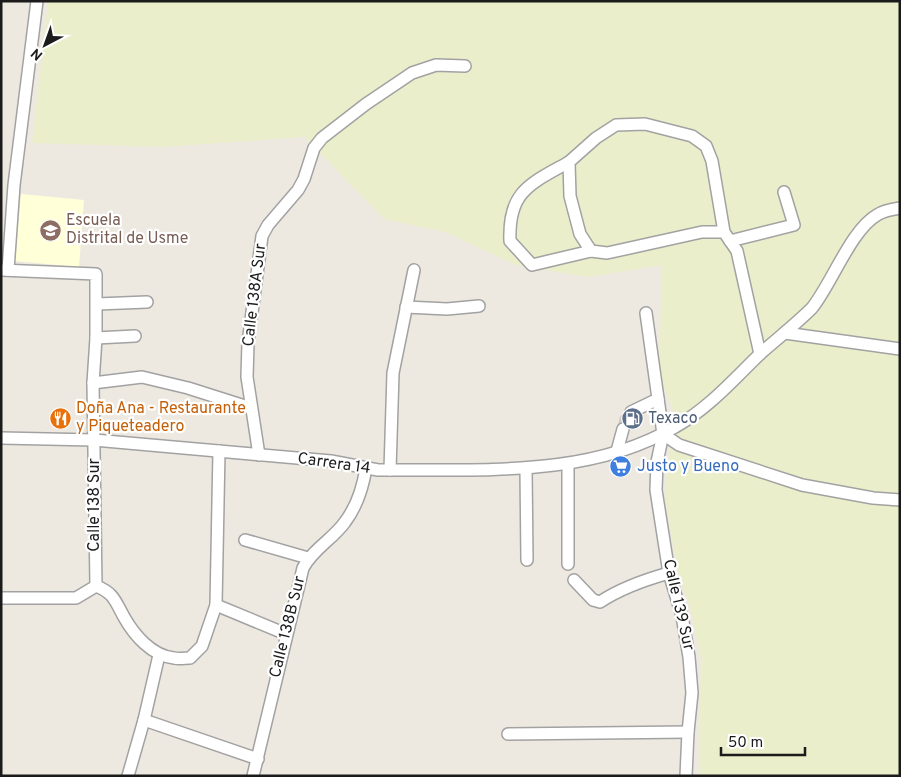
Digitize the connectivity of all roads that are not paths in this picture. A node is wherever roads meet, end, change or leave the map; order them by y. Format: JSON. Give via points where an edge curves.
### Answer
{"nodes":[{"id":1,"x":37,"y":1,"type":"edge"},
{"id":2,"x":465,"y":66,"type":"dead end"},
{"id":3,"x":569,"y":162,"type":"junction"},
{"id":4,"x":784,"y":192,"type":"dead end"},
{"id":5,"x":900,"y":208,"type":"edge"},
{"id":6,"x":727,"y":236,"type":"junction"},
{"id":7,"x":591,"y":251,"type":"junction"},
{"id":8,"x":4,"y":270,"type":"edge"},
{"id":9,"x":414,"y":270,"type":"dead end"},
{"id":10,"x":147,"y":302,"type":"dead end"},
{"id":11,"x":97,"y":304,"type":"junction"},
{"id":12,"x":479,"y":306,"type":"dead end"},
{"id":13,"x":406,"y":307,"type":"junction"},
{"id":14,"x":646,"y":313,"type":"dead end"},
{"id":15,"x":785,"y":333,"type":"junction"},
{"id":16,"x":135,"y":336,"type":"dead end"},
{"id":17,"x":96,"y":338,"type":"junction"},
{"id":18,"x":899,"y":351,"type":"edge"},
{"id":19,"x":760,"y":354,"type":"junction"},
{"id":20,"x":93,"y":382,"type":"junction"},
{"id":21,"x":658,"y":399,"type":"junction"},
{"id":22,"x":251,"y":408,"type":"junction"},
{"id":23,"x":631,"y":412,"type":"tunnel mouth"},
{"id":24,"x":623,"y":429,"type":"tunnel mouth"},
{"id":25,"x":663,"y":434,"type":"junction"},
{"id":26,"x":1,"y":438,"type":"edge"},
{"id":27,"x":94,"y":440,"type":"junction"},
{"id":28,"x":219,"y":451,"type":"junction"},
{"id":29,"x":617,"y":452,"type":"junction"},
{"id":30,"x":259,"y":454,"type":"junction"},
{"id":31,"x":568,"y":464,"type":"junction"},
{"id":32,"x":366,"y":468,"type":"junction"},
{"id":33,"x":526,"y":469,"type":"junction"},
{"id":34,"x":390,"y":470,"type":"junction"},
{"id":35,"x":900,"y":500,"type":"edge"},
{"id":36,"x":245,"y":540,"type":"dead end"},
{"id":37,"x":308,"y":558,"type":"junction"},
{"id":38,"x":527,"y":560,"type":"dead end"},
{"id":39,"x":568,"y":564,"type":"dead end"},
{"id":40,"x":669,"y":573,"type":"junction"},
{"id":41,"x":574,"y":580,"type":"dead end"},
{"id":42,"x":96,"y":586,"type":"junction"},
{"id":43,"x":1,"y":598,"type":"edge"},
{"id":44,"x":216,"y":605,"type":"junction"},
{"id":45,"x":286,"y":634,"type":"junction"},
{"id":46,"x":159,"y":655,"type":"junction"},
{"id":47,"x":144,"y":720,"type":"junction"},
{"id":48,"x":688,"y":732,"type":"junction"},
{"id":49,"x":508,"y":734,"type":"dead end"},
{"id":50,"x":258,"y":759,"type":"junction"},
{"id":51,"x":128,"y":776,"type":"edge"},
{"id":52,"x":254,"y":776,"type":"edge"},
{"id":53,"x":686,"y":776,"type":"edge"}],
"edges":[{"from":1,"to":8,"type":"street"},
{"from":2,"to":22,"type":"street","name":"Calle 138A Sur","via":[[436,65],[412,73],[344,121],[314,148],[298,190],[262,236],[248,343],[247,377]]},
{"from":3,"to":6,"type":"street","via":[[596,138],[616,126],[645,124],[692,136],[706,146],[712,161]]},
{"from":3,"to":7,"type":"street","via":[[570,196],[580,234]]},
{"from":3,"to":7,"type":"street","via":[[533,182],[519,195],[509,226],[510,241],[532,264]]},
{"from":4,"to":6,"type":"street","via":[[794,225]]},
{"from":5,"to":15,"type":"street","name":"Carrera 14","via":[[877,214],[864,226],[820,298]]},
{"from":6,"to":7,"type":"street","via":[[702,232],[607,253]]},
{"from":6,"to":19,"type":"street","via":[[737,251]]},
{"from":8,"to":11,"type":"street","name":"Calle 138 Sur","via":[[96,274]]},
{"from":9,"to":13,"type":"street"},
{"from":10,"to":11,"type":"street"},
{"from":11,"to":17,"type":"street","name":"Calle 138 Sur"},
{"from":12,"to":13,"type":"street","via":[[446,309]]},
{"from":13,"to":34,"type":"street","via":[[393,373]]},
{"from":14,"to":21,"type":"street"},
{"from":15,"to":18,"type":"street"},
{"from":15,"to":19,"type":"street","name":"Carrera 14"},
{"from":16,"to":17,"type":"street"},
{"from":17,"to":20,"type":"street","name":"Calle 138 Sur"},
{"from":19,"to":25,"type":"street","name":"Carrera 14","via":[[713,399]]},
{"from":20,"to":22,"type":"street","via":[[142,377]]},
{"from":20,"to":27,"type":"street","name":"Calle 138 Sur"},
{"from":21,"to":23,"type":"street"},
{"from":21,"to":25,"type":"street"},
{"from":22,"to":30,"type":"street","name":"Calle 138A Sur"},
{"from":24,"to":29,"type":"street"},
{"from":25,"to":29,"type":"street","name":"Carrera 14"},
{"from":25,"to":35,"type":"street","via":[[692,450],[802,485]]},
{"from":25,"to":40,"type":"street","name":"Calle 139 Sur","via":[[656,490]]},
{"from":26,"to":27,"type":"street","name":"Carrera 14"},
{"from":27,"to":28,"type":"street","name":"Carrera 14"},
{"from":27,"to":42,"type":"street","name":"Calle 138 Sur"},
{"from":28,"to":30,"type":"street","name":"Carrera 14"},
{"from":28,"to":44,"type":"street"},
{"from":29,"to":31,"type":"street","name":"Carrera 14"},
{"from":30,"to":32,"type":"street","name":"Carrera 14"},
{"from":31,"to":33,"type":"street","name":"Carrera 14"},
{"from":31,"to":39,"type":"street"},
{"from":32,"to":34,"type":"street","name":"Carrera 14"},
{"from":32,"to":37,"type":"street","name":"Calle 138B Sur","via":[[355,504],[345,522]]},
{"from":33,"to":34,"type":"street","name":"Carrera 14"},
{"from":33,"to":38,"type":"street"},
{"from":36,"to":37,"type":"street"},
{"from":37,"to":45,"type":"street","name":"Calle 138B Sur"},
{"from":40,"to":41,"type":"street","via":[[614,593],[600,602],[593,600]]},
{"from":40,"to":48,"type":"street","name":"Calle 139 Sur","via":[[690,657],[692,693]]},
{"from":42,"to":43,"type":"street","via":[[76,598]]},
{"from":42,"to":46,"type":"street","via":[[116,600],[138,637]]},
{"from":44,"to":45,"type":"street"},
{"from":44,"to":46,"type":"street","via":[[202,646],[190,658]]},
{"from":45,"to":50,"type":"street","name":"Calle 138B Sur"},
{"from":46,"to":47,"type":"street"},
{"from":47,"to":50,"type":"street"},
{"from":47,"to":51,"type":"street"},
{"from":48,"to":49,"type":"street"},
{"from":48,"to":53,"type":"street","name":"Calle 139 Sur"},
{"from":50,"to":52,"type":"street","name":"Calle 138B Sur"}]}
